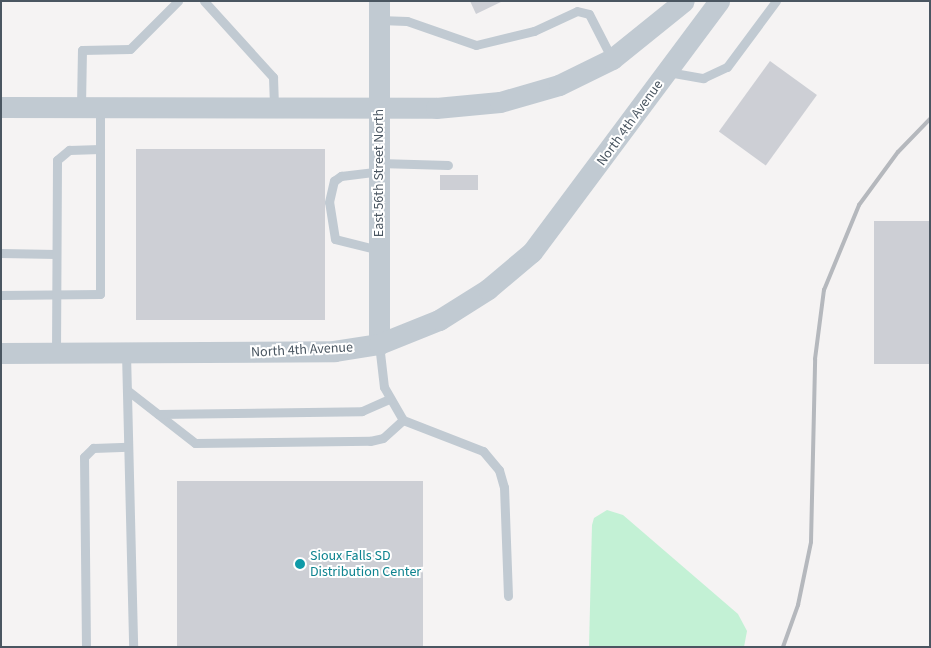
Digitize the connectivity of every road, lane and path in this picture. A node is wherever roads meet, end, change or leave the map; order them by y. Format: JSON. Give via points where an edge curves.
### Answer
{"nodes":[{"id":1,"x":178,"y":1,"type":"edge"},
{"id":2,"x":204,"y":1,"type":"edge"},
{"id":3,"x":684,"y":1,"type":"edge"},
{"id":4,"x":720,"y":1,"type":"edge"},
{"id":5,"x":776,"y":1,"type":"edge"},
{"id":6,"x":379,"y":10,"type":"edge"},
{"id":7,"x":612,"y":60,"type":"junction"},
{"id":8,"x":667,"y":72,"type":"junction"},
{"id":9,"x":1,"y":107,"type":"edge"},
{"id":10,"x":90,"y":108,"type":"junction"},
{"id":11,"x":274,"y":108,"type":"junction"},
{"id":12,"x":379,"y":108,"type":"junction"},
{"id":13,"x":100,"y":149,"type":"junction"},
{"id":14,"x":448,"y":164,"type":"dead end"},
{"id":15,"x":379,"y":167,"type":"junction"},
{"id":16,"x":379,"y":250,"type":"junction"},
{"id":17,"x":1,"y":253,"type":"edge"},
{"id":18,"x":56,"y":254,"type":"junction"},
{"id":19,"x":56,"y":295,"type":"junction"},
{"id":20,"x":1,"y":296,"type":"edge"},
{"id":21,"x":379,"y":344,"type":"junction"},
{"id":22,"x":1,"y":353,"type":"edge"},
{"id":23,"x":56,"y":353,"type":"junction"},
{"id":24,"x":126,"y":353,"type":"junction"},
{"id":25,"x":127,"y":390,"type":"junction"},
{"id":26,"x":389,"y":400,"type":"junction"},
{"id":27,"x":158,"y":414,"type":"junction"},
{"id":28,"x":403,"y":420,"type":"junction"},
{"id":29,"x":128,"y":447,"type":"junction"},
{"id":30,"x":508,"y":596,"type":"dead end"},
{"id":31,"x":86,"y":647,"type":"edge"},
{"id":32,"x":132,"y":647,"type":"edge"}],
"edges":[{"from":1,"to":10,"type":"lane","via":[[130,49],[82,50]]},
{"from":2,"to":11,"type":"lane","via":[[273,77]]},
{"from":3,"to":7,"type":"street"},
{"from":4,"to":8,"type":"street","name":"North 4th Avenue"},
{"from":5,"to":8,"type":"lane","via":[[727,67],[703,78]]},
{"from":6,"to":7,"type":"lane","via":[[476,45],[534,31],[577,11],[589,14]]},
{"from":6,"to":12,"type":"street","name":"East 56th Street North"},
{"from":7,"to":12,"type":"street","via":[[559,85],[500,102]]},
{"from":8,"to":21,"type":"street","name":"North 4th Avenue","via":[[553,228],[512,271],[439,320]]},
{"from":9,"to":10,"type":"street"},
{"from":10,"to":11,"type":"street"},
{"from":10,"to":13,"type":"lane"},
{"from":11,"to":12,"type":"street"},
{"from":12,"to":15,"type":"street","name":"East 56th Street North"},
{"from":13,"to":18,"type":"lane","via":[[69,150],[57,160]]},
{"from":13,"to":19,"type":"lane","via":[[102,289],[93,295]]},
{"from":14,"to":15,"type":"lane"},
{"from":15,"to":16,"type":"street","name":"East 56th Street North"},
{"from":15,"to":16,"type":"lane","via":[[341,176],[334,181],[330,202],[335,239]]},
{"from":16,"to":21,"type":"street","name":"East 56th Street North"},
{"from":17,"to":18,"type":"lane"},
{"from":18,"to":19,"type":"lane"},
{"from":19,"to":20,"type":"lane"},
{"from":19,"to":23,"type":"lane"},
{"from":21,"to":24,"type":"street","name":"North 4th Avenue","via":[[306,353]]},
{"from":21,"to":26,"type":"lane"},
{"from":22,"to":23,"type":"street","name":"North 4th Avenue"},
{"from":23,"to":24,"type":"street","name":"North 4th Avenue"},
{"from":24,"to":25,"type":"lane"},
{"from":25,"to":27,"type":"lane"},
{"from":25,"to":29,"type":"lane"},
{"from":26,"to":27,"type":"lane","via":[[362,410]]},
{"from":26,"to":28,"type":"lane"},
{"from":27,"to":28,"type":"lane","via":[[183,438],[198,443],[370,441],[383,438]]},
{"from":28,"to":30,"type":"lane","via":[[482,450],[499,470],[504,487]]},
{"from":29,"to":31,"type":"lane","via":[[93,448],[84,457]]},
{"from":29,"to":32,"type":"lane"}]}
